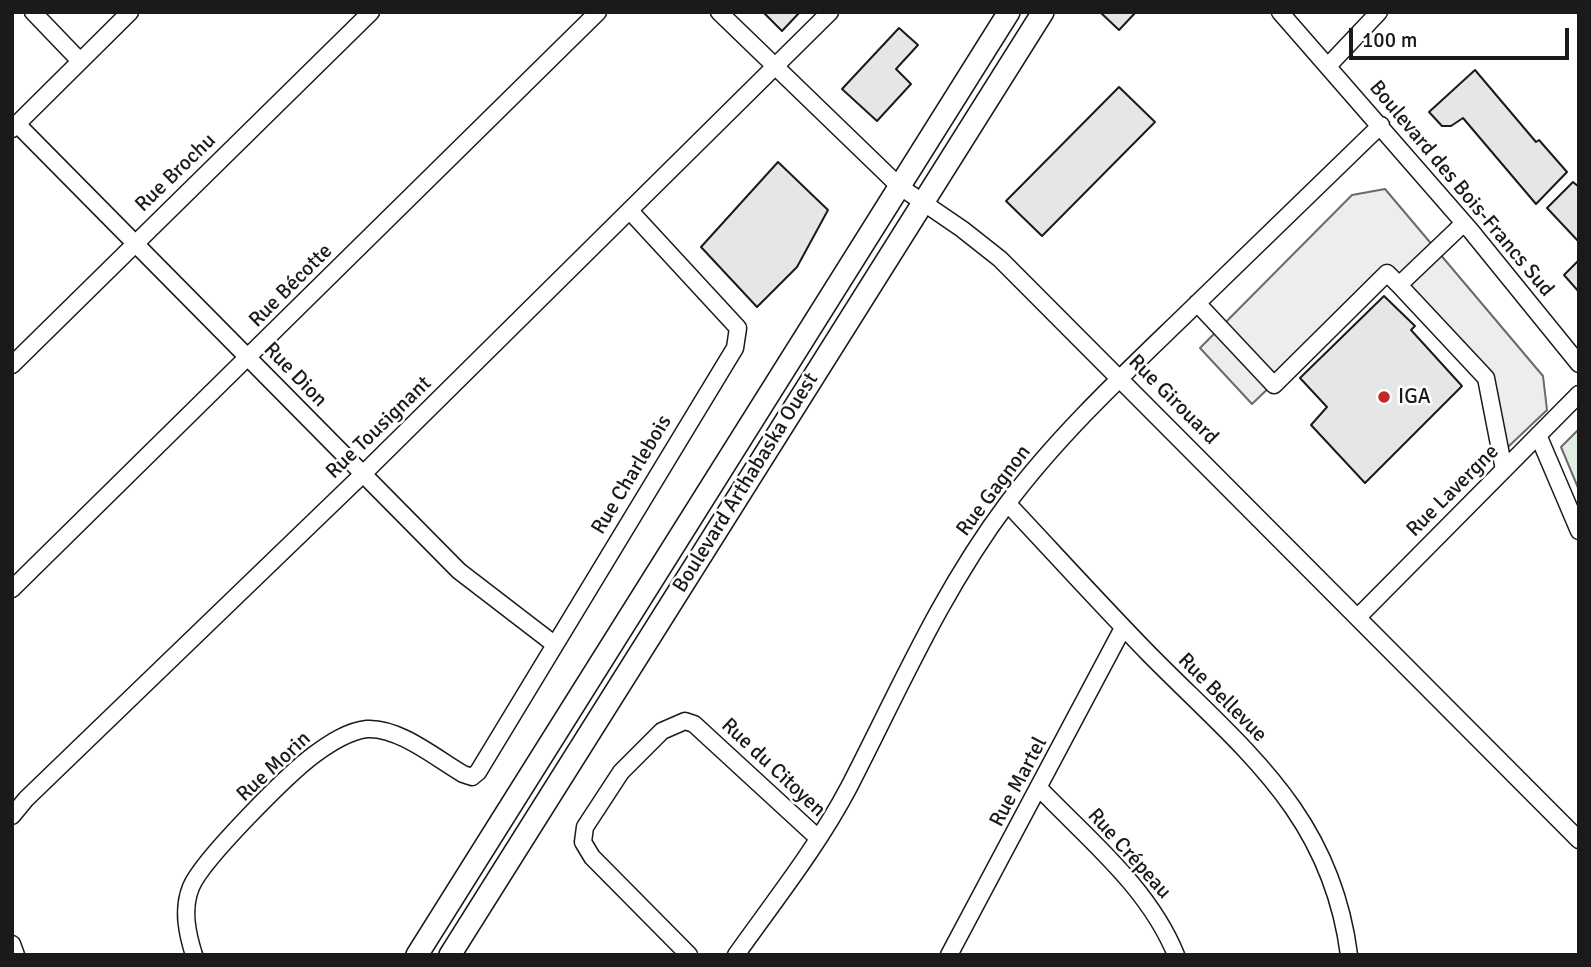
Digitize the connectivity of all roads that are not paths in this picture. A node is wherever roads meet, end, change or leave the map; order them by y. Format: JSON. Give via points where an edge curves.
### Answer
{"nodes":[{"id":1,"x":33,"y":12,"type":"edge"},
{"id":2,"x":130,"y":12,"type":"edge"},
{"id":3,"x":371,"y":12,"type":"edge"},
{"id":4,"x":598,"y":12,"type":"edge"},
{"id":5,"x":719,"y":12,"type":"edge"},
{"id":6,"x":830,"y":12,"type":"edge"},
{"id":7,"x":1009,"y":12,"type":"edge"},
{"id":8,"x":1043,"y":12,"type":"edge"},
{"id":9,"x":1279,"y":12,"type":"edge"},
{"id":10,"x":1379,"y":12,"type":"edge"},
{"id":11,"x":80,"y":61,"type":"junction"},
{"id":12,"x":1328,"y":66,"type":"junction"},
{"id":13,"x":774,"y":68,"type":"junction"},
{"id":14,"x":1381,"y":125,"type":"junction"},
{"id":15,"x":14,"y":126,"type":"edge"},
{"id":16,"x":899,"y":186,"type":"junction"},
{"id":17,"x":922,"y":203,"type":"junction"},
{"id":18,"x":630,"y":211,"type":"junction"},
{"id":19,"x":1464,"y":223,"type":"junction"},
{"id":20,"x":134,"y":244,"type":"junction"},
{"id":21,"x":1399,"y":285,"type":"junction"},
{"id":22,"x":1198,"y":303,"type":"junction"},
{"id":23,"x":248,"y":357,"type":"junction"},
{"id":24,"x":1579,"y":364,"type":"edge"},
{"id":25,"x":12,"y":365,"type":"edge"},
{"id":26,"x":1121,"y":377,"type":"junction"},
{"id":27,"x":1579,"y":394,"type":"edge"},
{"id":28,"x":1538,"y":435,"type":"junction"},
{"id":29,"x":1504,"y":470,"type":"junction"},
{"id":30,"x":362,"y":475,"type":"junction"},
{"id":31,"x":1007,"y":504,"type":"junction"},
{"id":32,"x":1579,"y":531,"type":"edge"},
{"id":33,"x":12,"y":589,"type":"edge"},
{"id":34,"x":1358,"y":617,"type":"junction"},
{"id":35,"x":1123,"y":628,"type":"junction"},
{"id":36,"x":554,"y":644,"type":"junction"},
{"id":37,"x":472,"y":777,"type":"joint"},
{"id":38,"x":1040,"y":789,"type":"junction"},
{"id":39,"x":12,"y":816,"type":"edge"},
{"id":40,"x":818,"y":838,"type":"junction"},
{"id":41,"x":1579,"y":840,"type":"edge"},
{"id":42,"x":12,"y":944,"type":"edge"},
{"id":43,"x":16,"y":955,"type":"edge"},
{"id":44,"x":194,"y":955,"type":"edge"},
{"id":45,"x":417,"y":955,"type":"edge"},
{"id":46,"x":450,"y":955,"type":"edge"},
{"id":47,"x":689,"y":955,"type":"edge"},
{"id":48,"x":736,"y":955,"type":"edge"},
{"id":49,"x":949,"y":955,"type":"edge"},
{"id":50,"x":1175,"y":955,"type":"edge"},
{"id":51,"x":1349,"y":955,"type":"edge"}],
"edges":[{"from":1,"to":11,"type":"street"},
{"from":2,"to":11,"type":"street"},
{"from":3,"to":20,"type":"street","name":"Rue Brochu"},
{"from":4,"to":23,"type":"street","name":"Rue Bécotte"},
{"from":5,"to":13,"type":"street","name":"Rue Girouard"},
{"from":6,"to":13,"type":"street","name":"Rue Tousignant"},
{"from":7,"to":16,"type":"main road","name":"Boulevard Arthabaska Ouest"},
{"from":8,"to":17,"type":"main road","name":"Boulevard Arthabaska Ouest"},
{"from":9,"to":12,"type":"street","name":"Boulevard des Bois-Francs Sud"},
{"from":10,"to":12,"type":"street"},
{"from":11,"to":15,"type":"street"},
{"from":12,"to":14,"type":"street","name":"Boulevard des Bois-Francs Sud"},
{"from":13,"to":16,"type":"street","name":"Rue Girouard"},
{"from":13,"to":18,"type":"street","name":"Rue Tousignant"},
{"from":14,"to":19,"type":"street","name":"Boulevard des Bois-Francs Sud"},
{"from":14,"to":22,"type":"street","name":"Rue Gagnon"},
{"from":15,"to":20,"type":"street","name":"Rue Dion"},
{"from":16,"to":17,"type":"street","name":"Rue Girouard"},
{"from":16,"to":45,"type":"main road","name":"Boulevard Arthabaska Ouest"},
{"from":17,"to":26,"type":"street","name":"Rue Girouard","via":[[1000,259]]},
{"from":17,"to":46,"type":"main road","name":"Boulevard Arthabaska Ouest"},
{"from":18,"to":30,"type":"street","name":"Rue Tousignant"},
{"from":18,"to":36,"type":"street","name":"Rue Charlebois","via":[[732,321],[738,340]]},
{"from":19,"to":21,"type":"street"},
{"from":19,"to":24,"type":"street","name":"Boulevard des Bois-Francs Sud"},
{"from":20,"to":23,"type":"street","name":"Rue Dion"},
{"from":20,"to":25,"type":"street","name":"Rue Brochu"},
{"from":21,"to":22,"type":"street","via":[[1387,273],[1274,385]]},
{"from":21,"to":29,"type":"street","via":[[1486,378]]},
{"from":22,"to":26,"type":"street","name":"Rue Gagnon"},
{"from":23,"to":30,"type":"street","name":"Rue Dion"},
{"from":23,"to":33,"type":"street","name":"Rue Bécotte"},
{"from":26,"to":31,"type":"street","name":"Rue Gagnon"},
{"from":26,"to":34,"type":"street","name":"Rue Girouard"},
{"from":27,"to":28,"type":"street","name":"Rue Lavergne"},
{"from":28,"to":29,"type":"street","name":"Rue Lavergne"},
{"from":28,"to":32,"type":"street"},
{"from":29,"to":34,"type":"street","name":"Rue Lavergne"},
{"from":30,"to":36,"type":"street","name":"Rue Dion","via":[[459,571]]},
{"from":30,"to":39,"type":"street","name":"Rue Tousignant"},
{"from":31,"to":35,"type":"street","name":"Rue Bellevue"},
{"from":31,"to":40,"type":"street","name":"Rue Gagnon","via":[[954,580],[848,789]]},
{"from":34,"to":41,"type":"street","name":"Rue Girouard"},
{"from":35,"to":38,"type":"street","name":"Rue Martel"},
{"from":35,"to":51,"type":"street","name":"Rue Bellevue","via":[[1288,797],[1338,895]]},
{"from":36,"to":37,"type":"street","name":"Rue Charlebois"},
{"from":37,"to":44,"type":"street","name":"Rue Morin","via":[[386,732],[369,729],[336,740],[294,773],[199,873],[187,901]]},
{"from":38,"to":49,"type":"street","name":"Rue Martel"},
{"from":38,"to":50,"type":"street","name":"Rue Crépeau","via":[[1139,891],[1162,923]]},
{"from":40,"to":47,"type":"street","name":"Rue du Citoyen","via":[[694,724],[685,720],[662,731],[621,772],[585,827],[583,842],[592,857]]},
{"from":40,"to":48,"type":"street","name":"Rue Gagnon"},
{"from":42,"to":43,"type":"street"}]}
